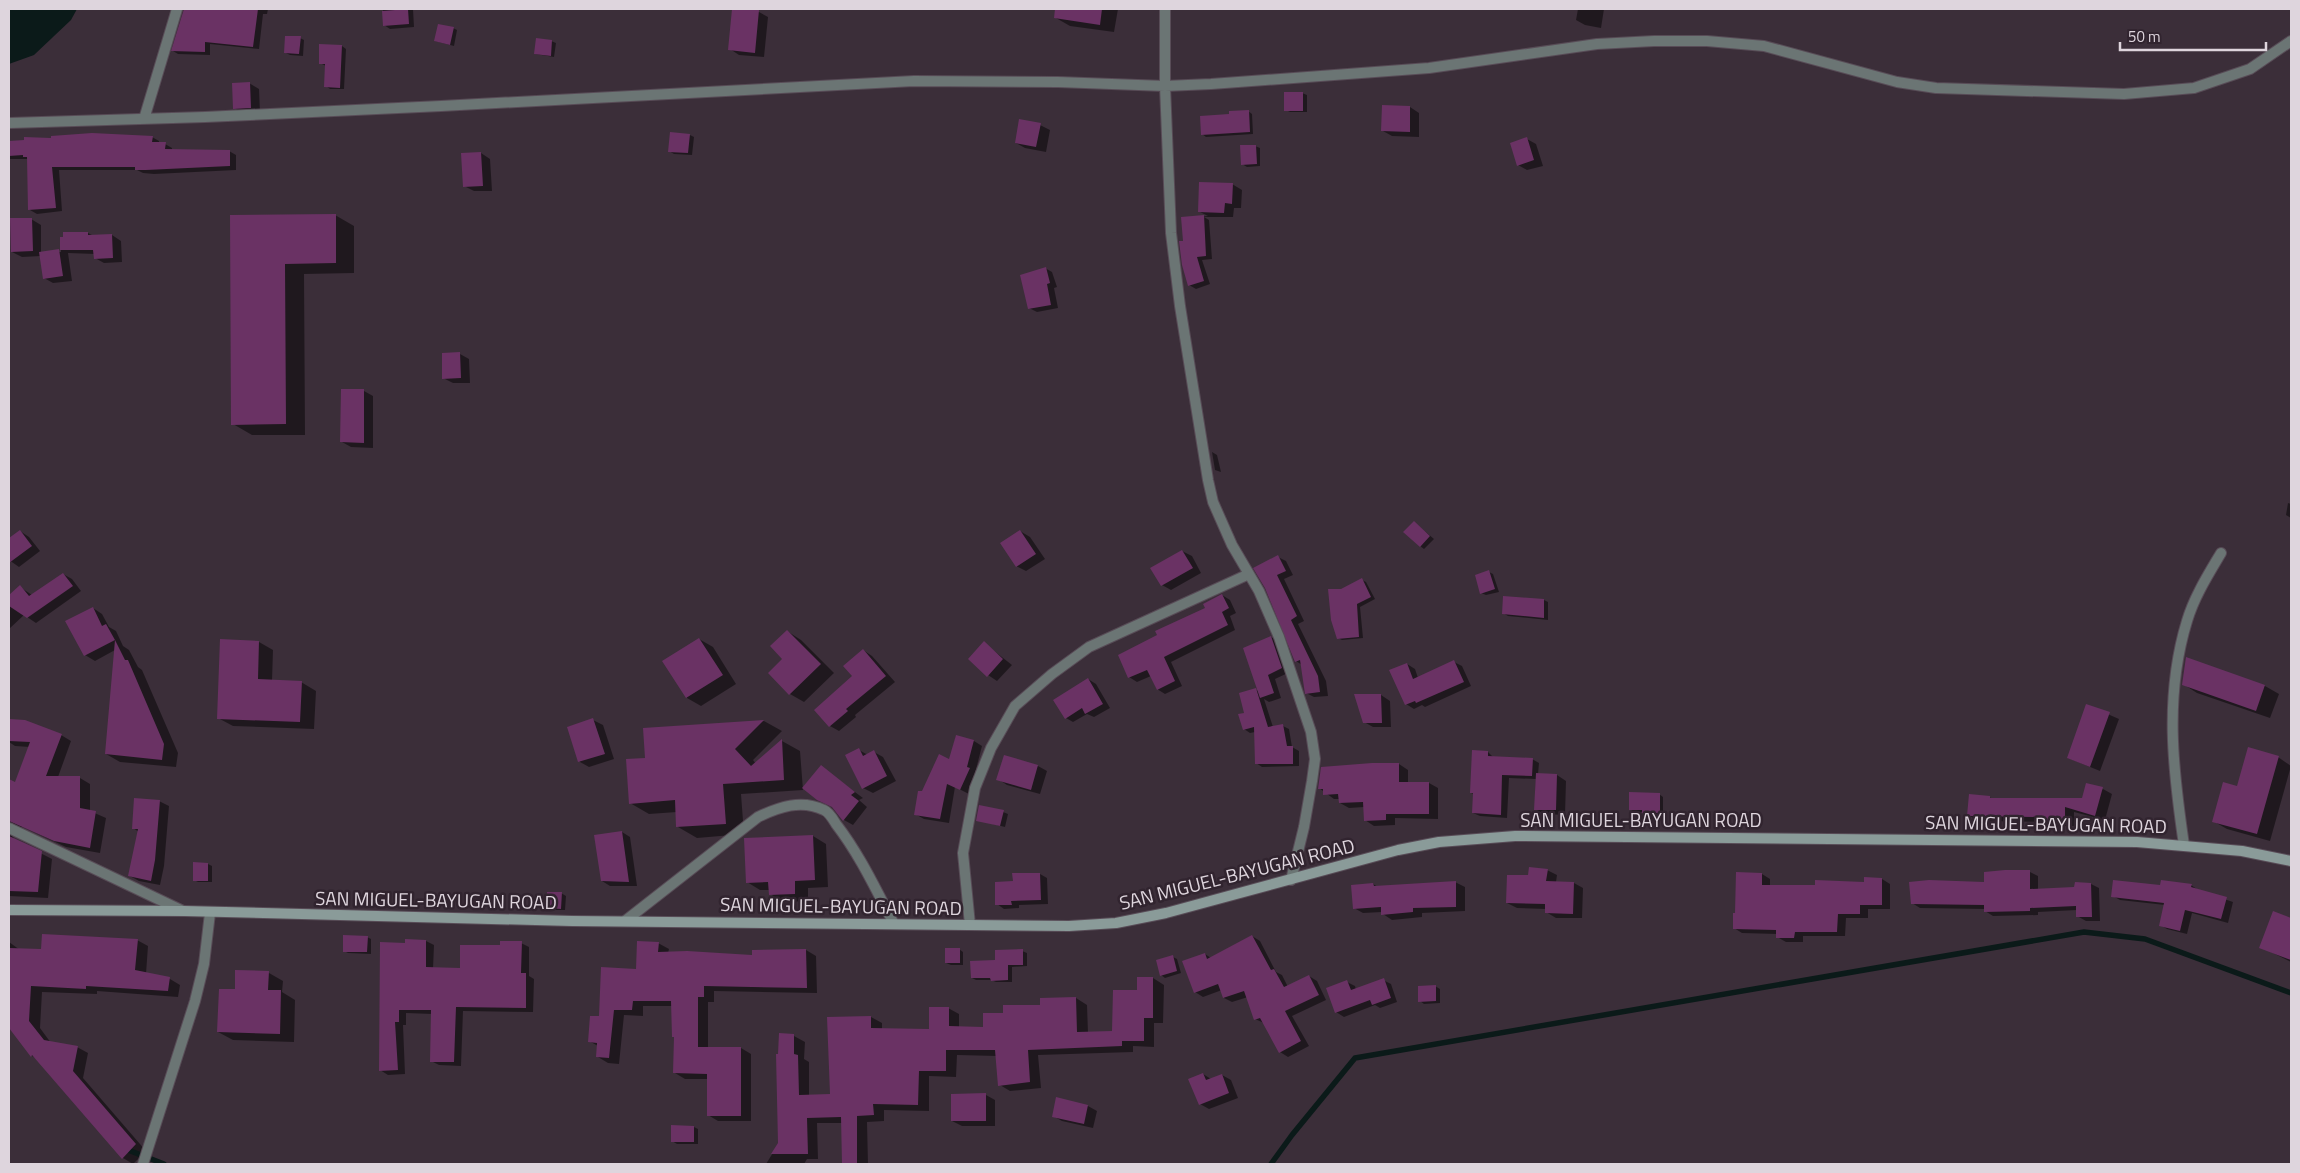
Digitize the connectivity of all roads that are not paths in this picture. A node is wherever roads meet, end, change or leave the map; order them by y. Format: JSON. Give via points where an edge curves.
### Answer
{"nodes":[{"id":1,"x":177,"y":9,"type":"edge"},
{"id":2,"x":1165,"y":9,"type":"edge"},
{"id":3,"x":2291,"y":41,"type":"edge"},
{"id":4,"x":1165,"y":86,"type":"junction"},
{"id":5,"x":144,"y":119,"type":"junction"},
{"id":6,"x":9,"y":123,"type":"edge"},
{"id":7,"x":2221,"y":553,"type":"dead end"},
{"id":8,"x":1249,"y":574,"type":"junction"},
{"id":9,"x":9,"y":828,"type":"edge"},
{"id":10,"x":2184,"y":845,"type":"junction"},
{"id":11,"x":2291,"y":861,"type":"edge"},
{"id":12,"x":1291,"y":880,"type":"junction"},
{"id":13,"x":9,"y":910,"type":"edge"},
{"id":14,"x":184,"y":912,"type":"junction"},
{"id":15,"x":210,"y":913,"type":"junction"},
{"id":16,"x":625,"y":922,"type":"junction"},
{"id":17,"x":894,"y":924,"type":"junction"},
{"id":18,"x":970,"y":925,"type":"junction"},
{"id":19,"x":143,"y":1164,"type":"edge"}],
"edges":[{"from":1,"to":5,"type":"street"},
{"from":2,"to":4,"type":"street"},
{"from":3,"to":4,"type":"street","via":[[2250,68],[2194,88],[2132,94],[1936,88],[1897,82],[1764,46],[1707,41],[1597,44],[1429,68]]},
{"from":4,"to":5,"type":"street","via":[[914,81]]},
{"from":4,"to":8,"type":"street","via":[[1171,233],[1206,470],[1213,502]]},
{"from":5,"to":6,"type":"street"},
{"from":7,"to":10,"type":"street","via":[[2187,620],[2177,663],[2172,747]]},
{"from":8,"to":12,"type":"street","via":[[1285,655],[1310,732],[1315,759]]},
{"from":8,"to":18,"type":"street","via":[[1089,647],[1015,706],[991,748],[975,788],[963,853]]},
{"from":9,"to":14,"type":"street"},
{"from":10,"to":11,"type":"main road","name":"SAN MIGUEL-BAYUGAN ROAD","via":[[2242,851]]},
{"from":10,"to":12,"type":"main road","name":"SAN MIGUEL-BAYUGAN ROAD","via":[[1515,836],[1438,842]]},
{"from":12,"to":18,"type":"main road","name":"SAN MIGUEL-BAYUGAN ROAD","via":[[1116,923]]},
{"from":13,"to":14,"type":"main road","name":"SAN MIGUEL-BAYUGAN ROAD"},
{"from":14,"to":15,"type":"main road","name":"SAN MIGUEL-BAYUGAN ROAD"},
{"from":15,"to":16,"type":"main road","name":"SAN MIGUEL-BAYUGAN ROAD"},
{"from":15,"to":19,"type":"street","via":[[204,964],[195,1000]]},
{"from":16,"to":17,"type":"main road","name":"SAN MIGUEL-BAYUGAN ROAD"},
{"from":16,"to":17,"type":"street","via":[[758,818],[794,804],[826,810],[855,849]]},
{"from":17,"to":18,"type":"main road","name":"SAN MIGUEL-BAYUGAN ROAD"}]}
